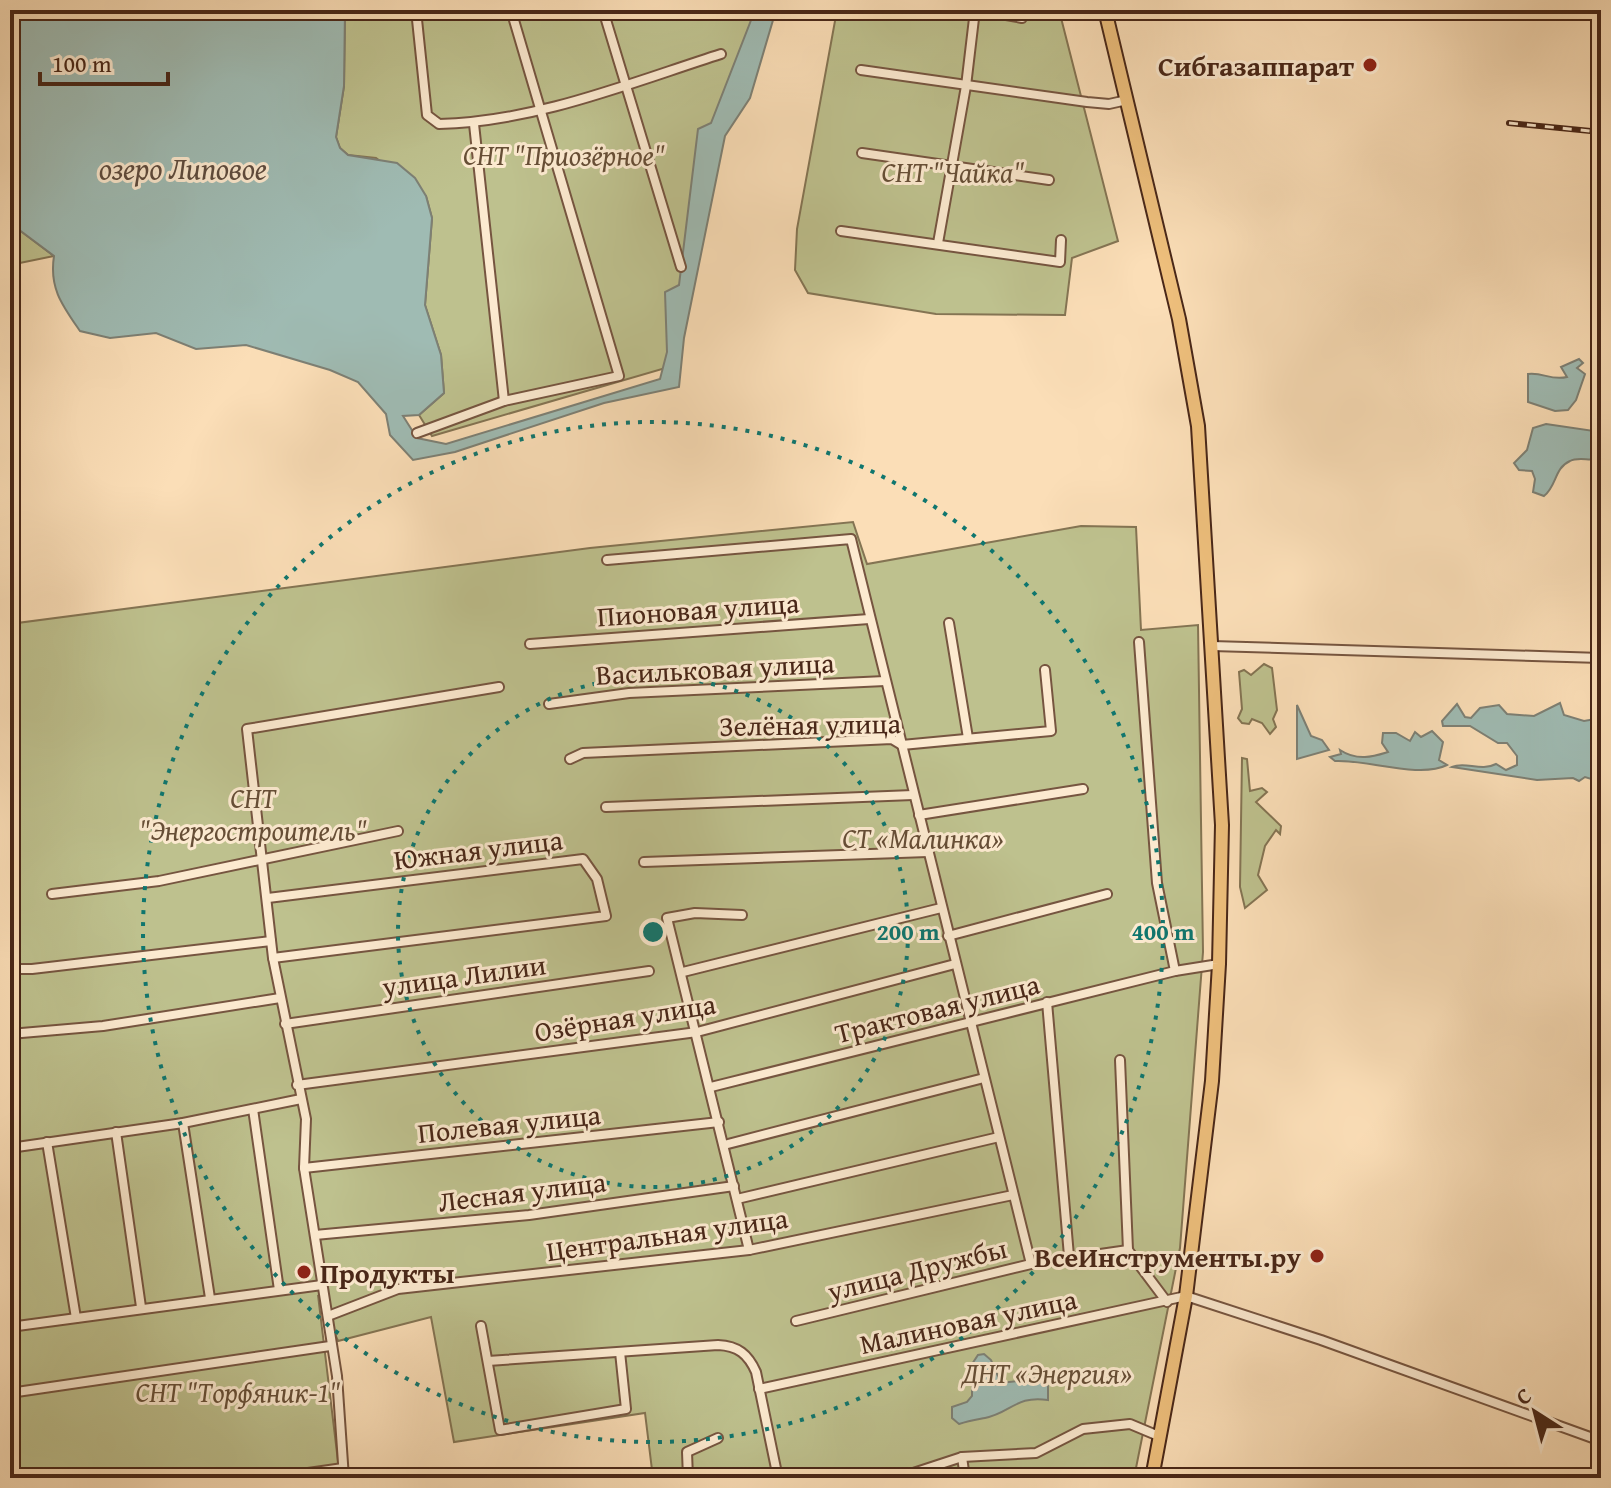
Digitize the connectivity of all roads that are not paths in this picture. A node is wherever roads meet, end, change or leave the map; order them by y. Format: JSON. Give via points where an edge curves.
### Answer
{"nodes":[{"id":1,"x":416,"y":10,"type":"edge"},
{"id":2,"x":511,"y":10,"type":"edge"},
{"id":3,"x":603,"y":10,"type":"edge"},
{"id":4,"x":977,"y":10,"type":"edge"},
{"id":5,"x":1106,"y":13,"type":"edge"},
{"id":6,"x":1022,"y":18,"type":"dead end"},
{"id":7,"x":721,"y":54,"type":"dead end"},
{"id":8,"x":861,"y":70,"type":"dead end"},
{"id":9,"x":626,"y":84,"type":"junction"},
{"id":10,"x":966,"y":86,"type":"junction"},
{"id":11,"x":1127,"y":100,"type":"junction"},
{"id":12,"x":543,"y":109,"type":"junction"},
{"id":13,"x":474,"y":124,"type":"junction"},
{"id":14,"x":862,"y":153,"type":"dead end"},
{"id":15,"x":951,"y":165,"type":"junction"},
{"id":16,"x":1049,"y":180,"type":"dead end"},
{"id":17,"x":841,"y":231,"type":"dead end"},
{"id":18,"x":1061,"y":240,"type":"dead end"},
{"id":19,"x":938,"y":243,"type":"junction"},
{"id":20,"x":681,"y":267,"type":"dead end"},
{"id":21,"x":504,"y":401,"type":"junction"},
{"id":22,"x":417,"y":433,"type":"dead end"},
{"id":23,"x":607,"y":560,"type":"dead end"},
{"id":24,"x":869,"y":619,"type":"junction"},
{"id":25,"x":949,"y":623,"type":"dead end"},
{"id":26,"x":1139,"y":642,"type":"dead end"},
{"id":27,"x":530,"y":644,"type":"dead end"},
{"id":28,"x":1212,"y":646,"type":"junction"},
{"id":29,"x":1601,"y":658,"type":"edge"},
{"id":30,"x":1045,"y":670,"type":"dead end"},
{"id":31,"x":885,"y":681,"type":"junction"},
{"id":32,"x":499,"y":687,"type":"dead end"},
{"id":33,"x":549,"y":704,"type":"dead end"},
{"id":34,"x":968,"y":738,"type":"junction"},
{"id":35,"x":902,"y":745,"type":"junction"},
{"id":36,"x":570,"y":759,"type":"dead end"},
{"id":37,"x":1083,"y":789,"type":"dead end"},
{"id":38,"x":913,"y":795,"type":"junction"},
{"id":39,"x":606,"y":807,"type":"dead end"},
{"id":40,"x":919,"y":815,"type":"junction"},
{"id":41,"x":398,"y":831,"type":"dead end"},
{"id":42,"x":928,"y":852,"type":"junction"},
{"id":43,"x":261,"y":862,"type":"junction"},
{"id":44,"x":644,"y":862,"type":"dead end"},
{"id":45,"x":52,"y":894,"type":"dead end"},
{"id":46,"x":1107,"y":894,"type":"dead end"},
{"id":47,"x":268,"y":898,"type":"junction"},
{"id":48,"x":941,"y":908,"type":"junction"},
{"id":49,"x":742,"y":915,"type":"dead end"},
{"id":50,"x":948,"y":936,"type":"junction"},
{"id":51,"x":271,"y":941,"type":"junction"},
{"id":52,"x":273,"y":958,"type":"junction"},
{"id":53,"x":955,"y":964,"type":"junction"},
{"id":54,"x":1219,"y":964,"type":"junction"},
{"id":55,"x":10,"y":969,"type":"edge"},
{"id":56,"x":649,"y":971,"type":"dead end"},
{"id":57,"x":1175,"y":971,"type":"junction"},
{"id":58,"x":683,"y":972,"type":"junction"},
{"id":59,"x":280,"y":998,"type":"junction"},
{"id":60,"x":1047,"y":1002,"type":"junction"},
{"id":61,"x":971,"y":1023,"type":"junction"},
{"id":62,"x":285,"y":1024,"type":"junction"},
{"id":63,"x":697,"y":1032,"type":"junction"},
{"id":64,"x":10,"y":1034,"type":"edge"},
{"id":65,"x":1120,"y":1060,"type":"dead end"},
{"id":66,"x":984,"y":1078,"type":"junction"},
{"id":67,"x":297,"y":1085,"type":"junction"},
{"id":68,"x":711,"y":1087,"type":"junction"},
{"id":69,"x":301,"y":1099,"type":"junction"},
{"id":70,"x":253,"y":1109,"type":"junction"},
{"id":71,"x":719,"y":1122,"type":"junction"},
{"id":72,"x":183,"y":1123,"type":"junction"},
{"id":73,"x":116,"y":1132,"type":"junction"},
{"id":74,"x":999,"y":1137,"type":"junction"},
{"id":75,"x":47,"y":1142,"type":"junction"},
{"id":76,"x":724,"y":1145,"type":"junction"},
{"id":77,"x":10,"y":1148,"type":"edge"},
{"id":78,"x":304,"y":1168,"type":"junction"},
{"id":79,"x":734,"y":1186,"type":"junction"},
{"id":80,"x":1013,"y":1195,"type":"junction"},
{"id":81,"x":737,"y":1199,"type":"junction"},
{"id":82,"x":315,"y":1235,"type":"junction"},
{"id":83,"x":749,"y":1250,"type":"junction"},
{"id":84,"x":1128,"y":1250,"type":"junction"},
{"id":85,"x":1069,"y":1256,"type":"junction"},
{"id":86,"x":1031,"y":1264,"type":"junction"},
{"id":87,"x":322,"y":1285,"type":"junction"},
{"id":88,"x":279,"y":1290,"type":"junction"},
{"id":89,"x":1186,"y":1296,"type":"junction"},
{"id":90,"x":210,"y":1298,"type":"junction"},
{"id":91,"x":1167,"y":1302,"type":"junction"},
{"id":92,"x":141,"y":1307,"type":"junction"},
{"id":93,"x":328,"y":1316,"type":"junction"},
{"id":94,"x":76,"y":1318,"type":"junction"},
{"id":95,"x":796,"y":1321,"type":"dead end"},
{"id":96,"x":481,"y":1326,"type":"dead end"},
{"id":97,"x":10,"y":1327,"type":"edge"},
{"id":98,"x":330,"y":1346,"type":"junction"},
{"id":99,"x":620,"y":1352,"type":"junction"},
{"id":100,"x":488,"y":1361,"type":"junction"},
{"id":101,"x":759,"y":1389,"type":"junction"},
{"id":102,"x":10,"y":1393,"type":"edge"},
{"id":103,"x":1161,"y":1437,"type":"junction"},
{"id":104,"x":718,"y":1438,"type":"dead end"},
{"id":105,"x":1601,"y":1441,"type":"edge"},
{"id":106,"x":962,"y":1457,"type":"junction"},
{"id":107,"x":344,"y":1473,"type":"edge"},
{"id":108,"x":273,"y":1478,"type":"edge"},
{"id":109,"x":688,"y":1478,"type":"edge"},
{"id":110,"x":778,"y":1478,"type":"edge"},
{"id":111,"x":898,"y":1478,"type":"edge"},
{"id":112,"x":965,"y":1478,"type":"edge"},
{"id":113,"x":1152,"y":1478,"type":"edge"}],
"edges":[{"from":1,"to":13,"type":"street","via":[[427,115],[431,122]]},
{"from":2,"to":12,"type":"street"},
{"from":3,"to":9,"type":"street"},
{"from":4,"to":6,"type":"street"},
{"from":4,"to":10,"type":"street"},
{"from":5,"to":11,"type":"main road"},
{"from":7,"to":9,"type":"street"},
{"from":8,"to":10,"type":"street"},
{"from":9,"to":12,"type":"street"},
{"from":9,"to":20,"type":"street"},
{"from":10,"to":11,"type":"street","via":[[1109,104]]},
{"from":10,"to":15,"type":"street"},
{"from":11,"to":28,"type":"main road","via":[[1179,319],[1198,426]]},
{"from":12,"to":13,"type":"street"},
{"from":12,"to":21,"type":"street","via":[[619,376]]},
{"from":13,"to":21,"type":"street"},
{"from":14,"to":15,"type":"street"},
{"from":15,"to":16,"type":"street"},
{"from":15,"to":19,"type":"street"},
{"from":17,"to":19,"type":"street"},
{"from":18,"to":19,"type":"street","via":[[1060,262]]},
{"from":21,"to":22,"type":"street"},
{"from":23,"to":24,"type":"street","via":[[851,539]]},
{"from":24,"to":27,"type":"street","name":"Пионовая улица"},
{"from":24,"to":31,"type":"street"},
{"from":25,"to":34,"type":"street"},
{"from":26,"to":57,"type":"street","via":[[1157,883]]},
{"from":28,"to":29,"type":"street"},
{"from":28,"to":54,"type":"main road","via":[[1222,825]]},
{"from":30,"to":34,"type":"street","name":"Зелёная улица","via":[[1051,731]]},
{"from":31,"to":33,"type":"street","name":"Васильковая улица","via":[[629,693]]},
{"from":31,"to":35,"type":"street"},
{"from":32,"to":43,"type":"street","via":[[247,729]]},
{"from":34,"to":35,"type":"street","name":"Зелёная улица"},
{"from":35,"to":36,"type":"street","name":"Зелёная улица","via":[[892,739],[583,753]]},
{"from":35,"to":38,"type":"street"},
{"from":37,"to":40,"type":"street"},
{"from":38,"to":39,"type":"street"},
{"from":38,"to":40,"type":"street"},
{"from":40,"to":42,"type":"street"},
{"from":41,"to":43,"type":"street"},
{"from":42,"to":44,"type":"street"},
{"from":42,"to":48,"type":"street"},
{"from":43,"to":45,"type":"street"},
{"from":43,"to":47,"type":"street"},
{"from":46,"to":50,"type":"street"},
{"from":47,"to":51,"type":"street"},
{"from":47,"to":52,"type":"street","name":"Южная улица","via":[[583,859],[597,879],[606,916]]},
{"from":48,"to":50,"type":"street"},
{"from":48,"to":58,"type":"street"},
{"from":49,"to":58,"type":"street","via":[[667,918]]},
{"from":50,"to":53,"type":"street"},
{"from":51,"to":52,"type":"street"},
{"from":51,"to":55,"type":"street"},
{"from":52,"to":59,"type":"street"},
{"from":53,"to":61,"type":"street"},
{"from":53,"to":63,"type":"street","name":"Озёрная улица"},
{"from":54,"to":57,"type":"street","name":"Трактовая улица"},
{"from":54,"to":89,"type":"main road","via":[[1212,1081]]},
{"from":56,"to":62,"type":"street","name":"улица Лилии"},
{"from":57,"to":60,"type":"street","name":"Трактовая улица"},
{"from":58,"to":63,"type":"street"},
{"from":59,"to":62,"type":"street"},
{"from":59,"to":64,"type":"street","via":[[103,1026]]},
{"from":60,"to":61,"type":"street","name":"Трактовая улица"},
{"from":60,"to":85,"type":"street"},
{"from":61,"to":66,"type":"street"},
{"from":61,"to":68,"type":"street","name":"Трактовая улица"},
{"from":62,"to":67,"type":"street"},
{"from":63,"to":67,"type":"street","name":"Озёрная улица"},
{"from":63,"to":68,"type":"street"},
{"from":65,"to":84,"type":"street"},
{"from":66,"to":74,"type":"street"},
{"from":66,"to":76,"type":"street"},
{"from":67,"to":69,"type":"street"},
{"from":68,"to":71,"type":"street"},
{"from":69,"to":70,"type":"street"},
{"from":69,"to":78,"type":"street","via":[[306,1119]]},
{"from":70,"to":72,"type":"street"},
{"from":70,"to":88,"type":"street"},
{"from":71,"to":76,"type":"street"},
{"from":71,"to":78,"type":"street","name":"Полевая улица"},
{"from":72,"to":73,"type":"street"},
{"from":72,"to":90,"type":"street"},
{"from":73,"to":75,"type":"street"},
{"from":73,"to":92,"type":"street"},
{"from":74,"to":80,"type":"street"},
{"from":74,"to":81,"type":"street"},
{"from":75,"to":77,"type":"street"},
{"from":75,"to":94,"type":"street"},
{"from":76,"to":79,"type":"street"},
{"from":78,"to":82,"type":"street"},
{"from":79,"to":81,"type":"street"},
{"from":79,"to":82,"type":"street","name":"Лесная улица","via":[[529,1215]]},
{"from":80,"to":83,"type":"street","name":"Центральная улица"},
{"from":80,"to":86,"type":"street"},
{"from":81,"to":83,"type":"street"},
{"from":82,"to":87,"type":"street"},
{"from":83,"to":93,"type":"street","name":"Центральная улица","via":[[398,1289]]},
{"from":84,"to":85,"type":"street","name":"улица Дружбы"},
{"from":84,"to":91,"type":"street"},
{"from":85,"to":86,"type":"street","name":"улица Дружбы"},
{"from":86,"to":95,"type":"street","name":"улица Дружбы"},
{"from":87,"to":88,"type":"street"},
{"from":87,"to":93,"type":"street"},
{"from":88,"to":90,"type":"street"},
{"from":89,"to":91,"type":"street","name":"Малиновая улица"},
{"from":89,"to":103,"type":"main road"},
{"from":89,"to":105,"type":"street"},
{"from":90,"to":92,"type":"street"},
{"from":91,"to":101,"type":"street","name":"Малиновая улица"},
{"from":92,"to":94,"type":"street"},
{"from":93,"to":98,"type":"street"},
{"from":94,"to":97,"type":"street"},
{"from":96,"to":100,"type":"street"},
{"from":98,"to":102,"type":"street"},
{"from":98,"to":107,"type":"street"},
{"from":99,"to":100,"type":"street"},
{"from":99,"to":100,"type":"street","via":[[626,1409],[500,1430]]},
{"from":99,"to":101,"type":"street","via":[[718,1345],[739,1349],[750,1360]]},
{"from":101,"to":110,"type":"street"},
{"from":103,"to":106,"type":"street","via":[[1130,1424],[1083,1429],[1036,1453]]},
{"from":103,"to":113,"type":"main road"},
{"from":104,"to":109,"type":"street","via":[[687,1452]]},
{"from":106,"to":111,"type":"street"},
{"from":106,"to":112,"type":"street"},
{"from":107,"to":108,"type":"street"}]}
